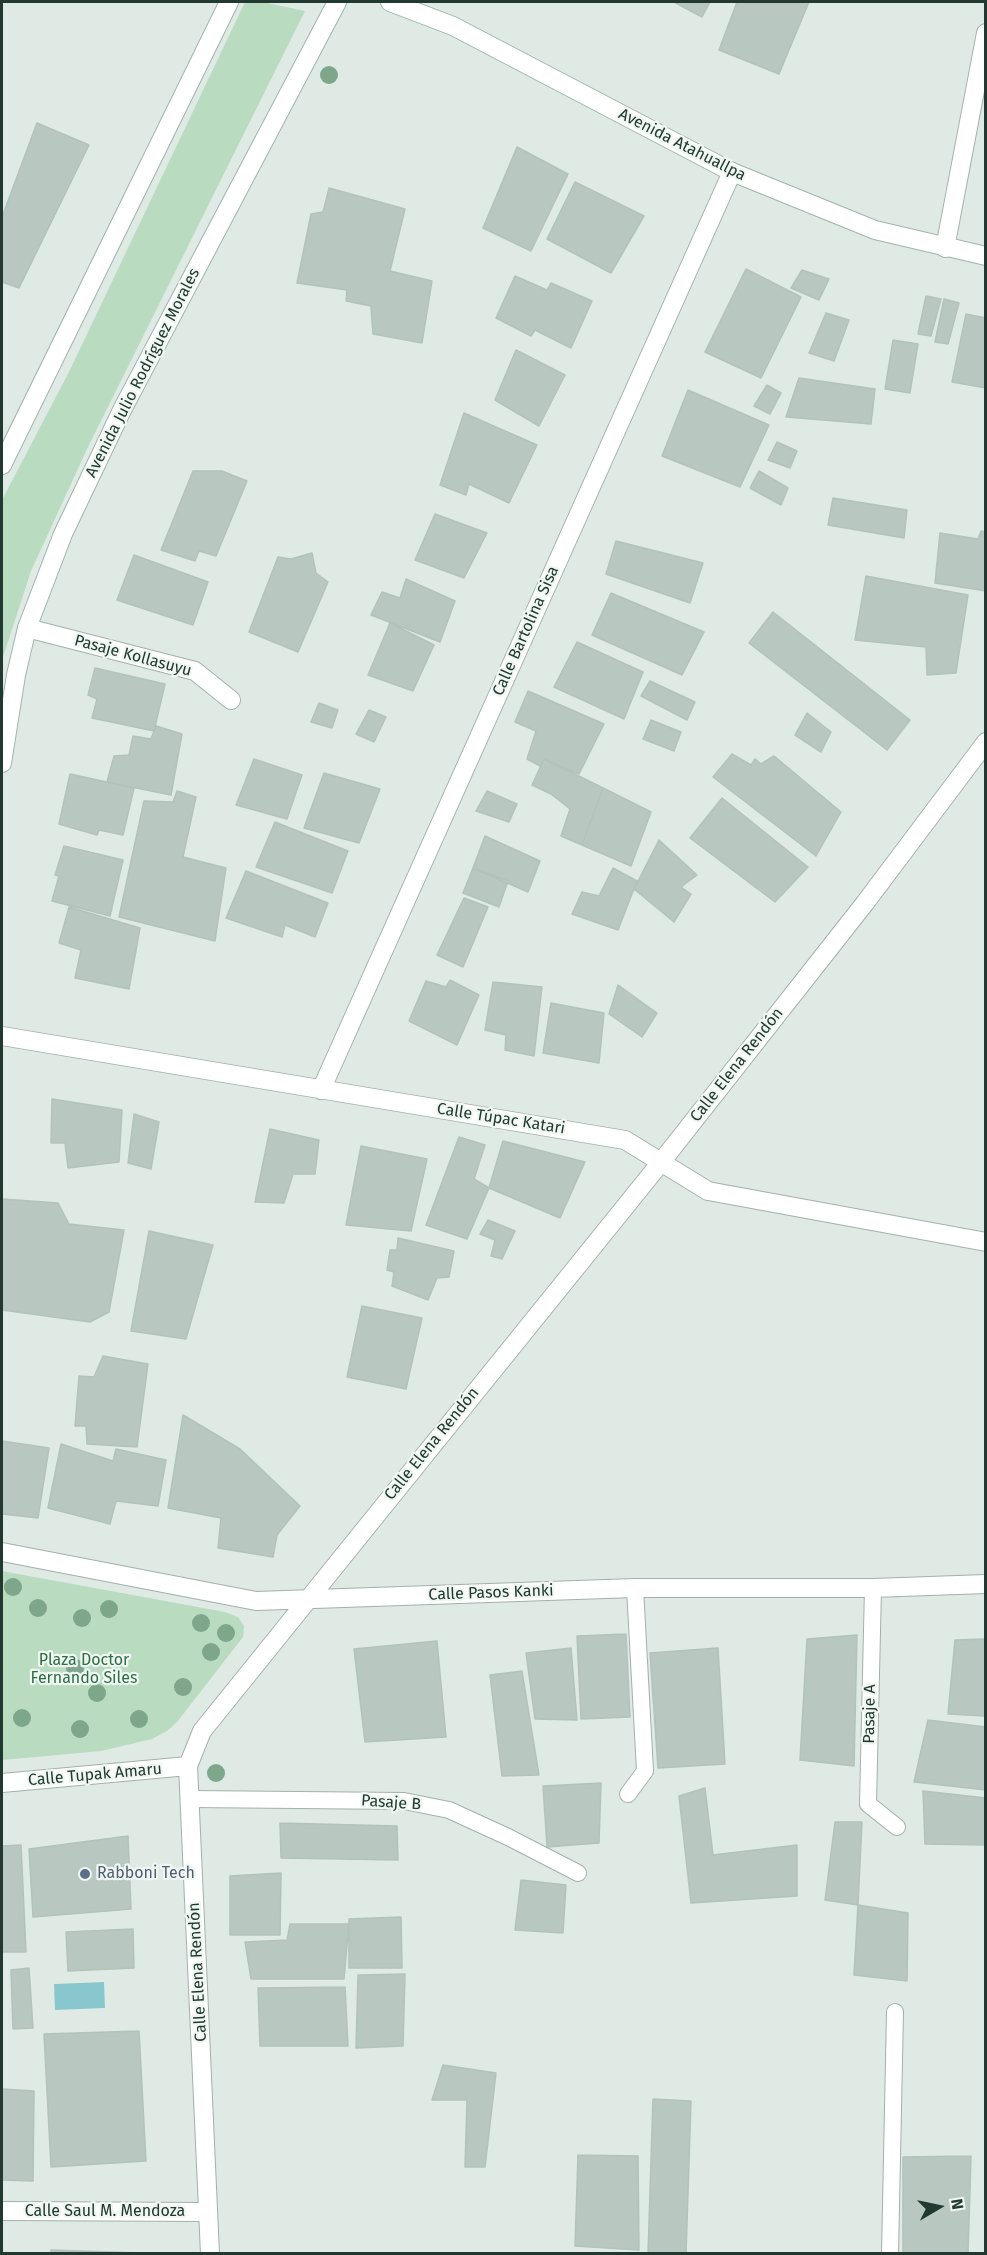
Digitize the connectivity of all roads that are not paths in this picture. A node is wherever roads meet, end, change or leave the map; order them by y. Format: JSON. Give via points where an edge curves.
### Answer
{"nodes":[{"id":1,"x":229,"y":2,"type":"edge"},
{"id":2,"x":337,"y":2,"type":"edge"},
{"id":3,"x":390,"y":2,"type":"edge"},
{"id":4,"x":986,"y":33,"type":"edge"},
{"id":5,"x":732,"y":172,"type":"junction"},
{"id":6,"x":945,"y":248,"type":"junction"},
{"id":7,"x":986,"y":256,"type":"edge"},
{"id":8,"x":3,"y":461,"type":"edge"},
{"id":9,"x":27,"y":628,"type":"junction"},
{"id":10,"x":231,"y":700,"type":"dead end"},
{"id":11,"x":986,"y":742,"type":"edge"},
{"id":12,"x":2,"y":763,"type":"edge"},
{"id":13,"x":2,"y":1036,"type":"edge"},
{"id":14,"x":321,"y":1090,"type":"junction"},
{"id":15,"x":662,"y":1161,"type":"junction"},
{"id":16,"x":986,"y":1242,"type":"edge"},
{"id":17,"x":2,"y":1552,"type":"edge"},
{"id":18,"x":986,"y":1584,"type":"edge"},
{"id":19,"x":635,"y":1588,"type":"junction"},
{"id":20,"x":873,"y":1588,"type":"junction"},
{"id":21,"x":307,"y":1599,"type":"junction"},
{"id":22,"x":188,"y":1766,"type":"junction"},
{"id":23,"x":2,"y":1783,"type":"edge"},
{"id":24,"x":628,"y":1794,"type":"dead end"},
{"id":25,"x":190,"y":1799,"type":"junction"},
{"id":26,"x":897,"y":1827,"type":"dead end"},
{"id":27,"x":578,"y":1873,"type":"dead end"},
{"id":28,"x":895,"y":2012,"type":"dead end"},
{"id":29,"x":2,"y":2211,"type":"edge"},
{"id":30,"x":208,"y":2212,"type":"junction"},
{"id":31,"x":210,"y":2253,"type":"edge"},
{"id":32,"x":890,"y":2253,"type":"edge"}],
"edges":[{"from":1,"to":8,"type":"street"},
{"from":2,"to":9,"type":"street","name":"Avenida Julio Rodríguez Morales","via":[[122,410],[63,534]]},
{"from":3,"to":5,"type":"street","name":"Avenida Atahuallpa","via":[[453,26]]},
{"from":4,"to":6,"type":"street"},
{"from":5,"to":6,"type":"street","name":"Avenida Atahuallpa","via":[[875,230]]},
{"from":5,"to":14,"type":"street","name":"Calle Bartolina Sisa"},
{"from":6,"to":7,"type":"street","name":"Avenida Atahuallpa"},
{"from":9,"to":10,"type":"street","name":"Pasaje Kollasuyu","via":[[195,671]]},
{"from":9,"to":12,"type":"street","name":"Avenida Julio Rodríguez Morales"},
{"from":11,"to":15,"type":"street","name":"Calle Elena Rendón"},
{"from":13,"to":14,"type":"street","name":"Calle Túpac Katari"},
{"from":14,"to":15,"type":"street","name":"Calle Túpac Katari","via":[[625,1140]]},
{"from":15,"to":16,"type":"street","name":"Calle Túpac Katari","via":[[708,1191]]},
{"from":15,"to":21,"type":"street","name":"Calle Elena Rendón"},
{"from":17,"to":21,"type":"street","name":"Calle Pasos Kanki","via":[[256,1601]]},
{"from":18,"to":20,"type":"street","name":"Calle Pasos Kanki"},
{"from":19,"to":20,"type":"street","name":"Calle Pasos Kanki"},
{"from":19,"to":21,"type":"street","name":"Calle Pasos Kanki"},
{"from":19,"to":24,"type":"lane","via":[[645,1772]]},
{"from":20,"to":26,"type":"lane","name":"Pasaje A","via":[[868,1804]]},
{"from":21,"to":22,"type":"street","name":"Calle Elena Rendón","via":[[202,1731]]},
{"from":22,"to":23,"type":"street","name":"Calle Tupak Amaru"},
{"from":22,"to":25,"type":"street","name":"Calle Elena Rendón"},
{"from":25,"to":27,"type":"lane","name":"Pasaje B","via":[[404,1801],[449,1810]]},
{"from":25,"to":30,"type":"street","name":"Calle Elena Rendón"},
{"from":28,"to":32,"type":"lane"},
{"from":29,"to":30,"type":"street","name":"Calle Saul M. Mendoza"},
{"from":30,"to":31,"type":"street","name":"Calle Elena Rendón"}]}
